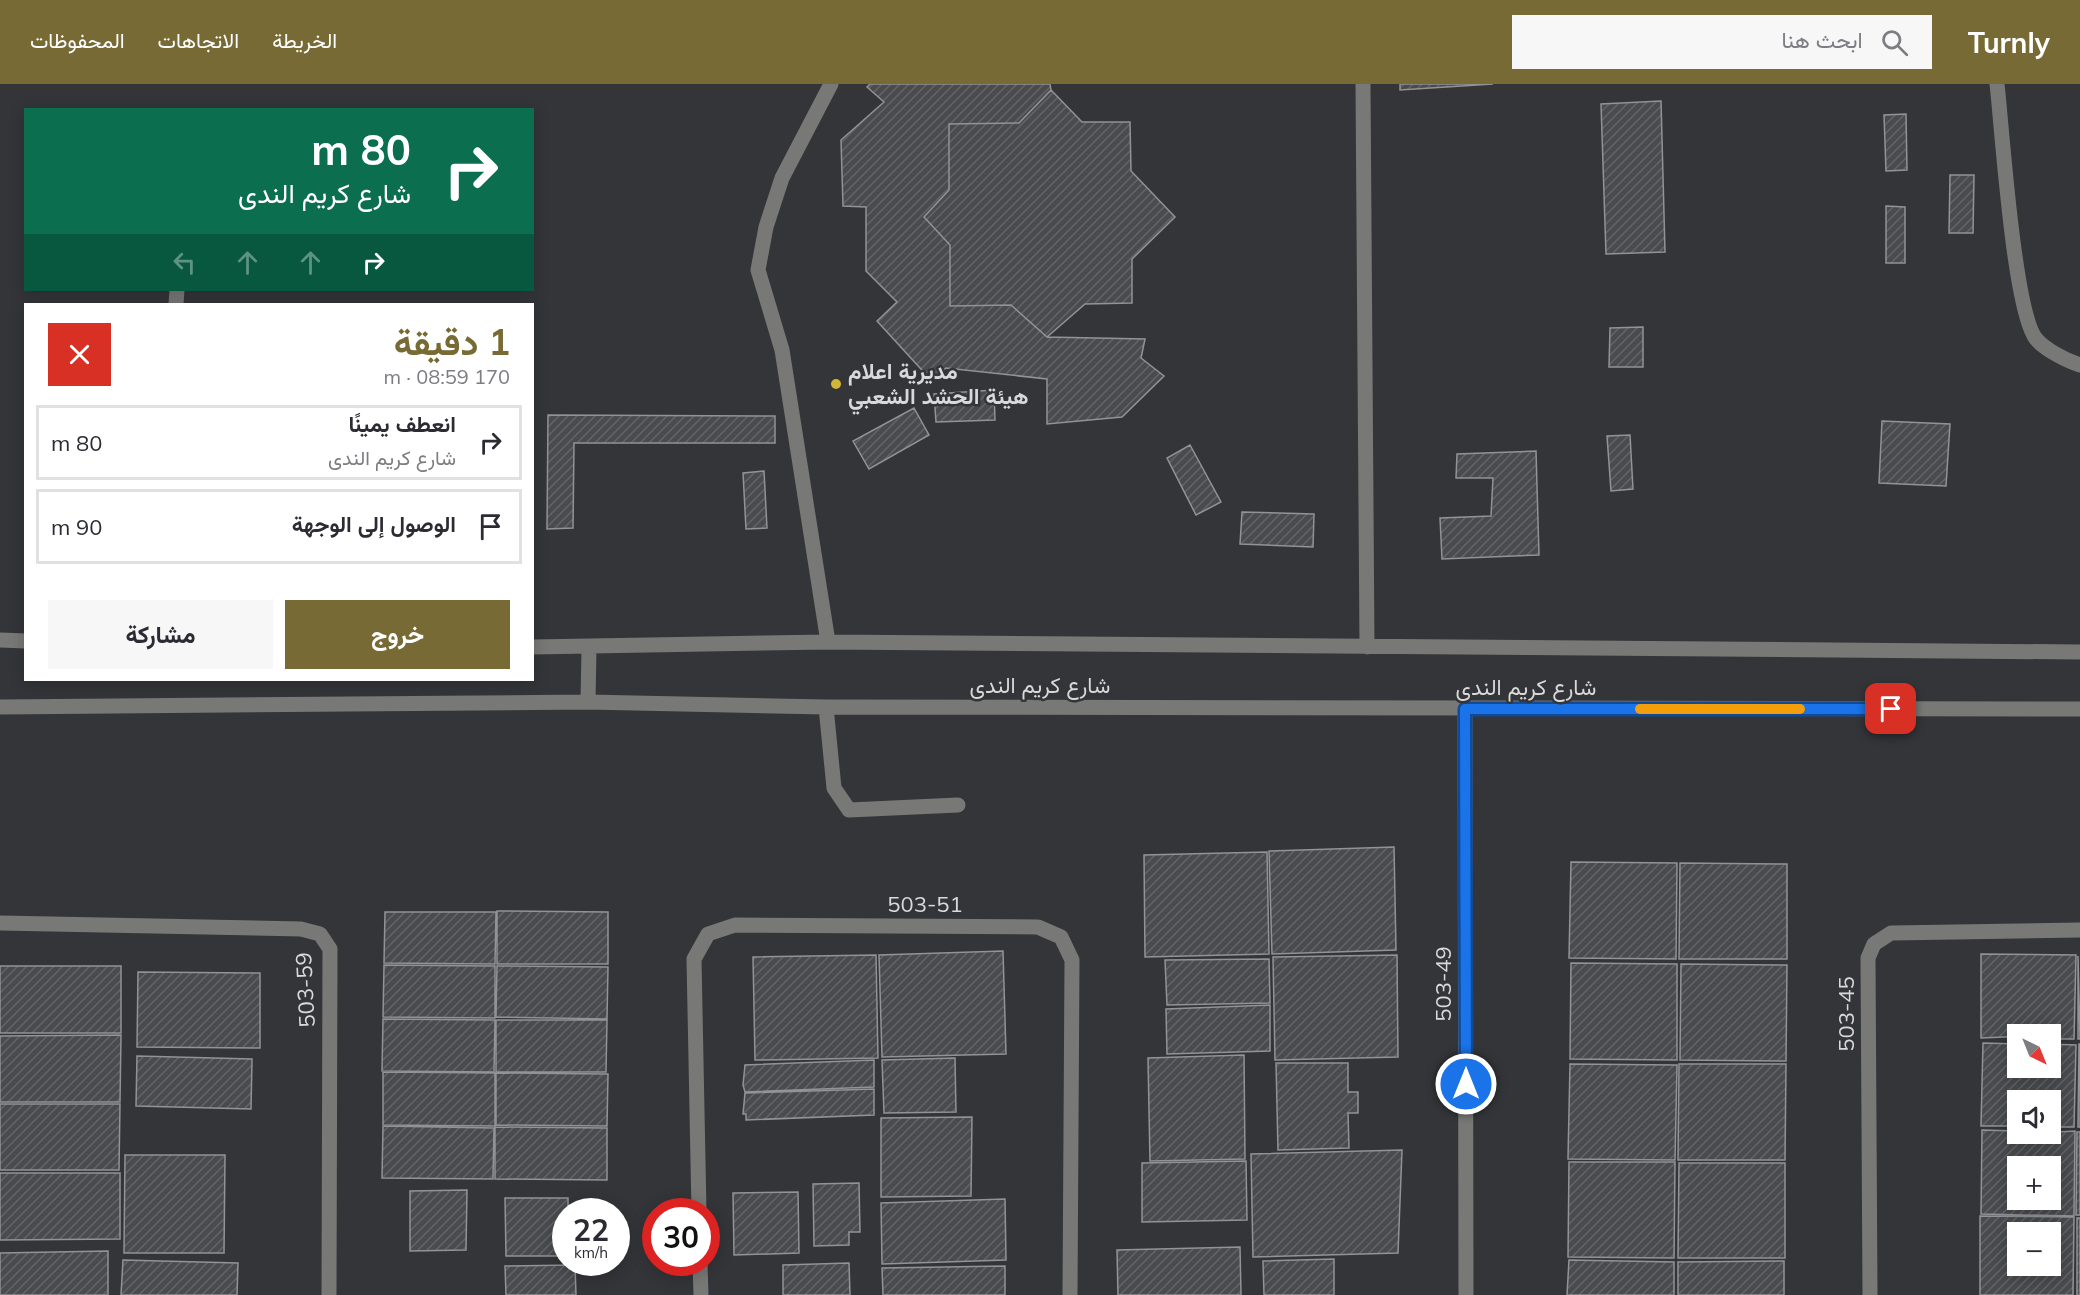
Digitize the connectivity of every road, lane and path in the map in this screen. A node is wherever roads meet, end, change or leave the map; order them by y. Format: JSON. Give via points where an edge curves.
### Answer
{"nodes":[{"id":1,"x":831,"y":84,"type":"edge"},
{"id":2,"x":1363,"y":84,"type":"edge"},
{"id":3,"x":1997,"y":84,"type":"edge"},
{"id":4,"x":2080,"y":365,"type":"edge"},
{"id":5,"x":0,"y":640,"type":"edge"},
{"id":6,"x":24,"y":640,"type":"edge"},
{"id":7,"x":828,"y":642,"type":"junction"},
{"id":8,"x":534,"y":647,"type":"edge"},
{"id":9,"x":1367,"y":647,"type":"junction"},
{"id":10,"x":589,"y":648,"type":"junction"},
{"id":11,"x":2080,"y":652,"type":"edge"},
{"id":12,"x":588,"y":702,"type":"junction"},
{"id":13,"x":0,"y":707,"type":"edge"},
{"id":14,"x":826,"y":707,"type":"junction"},
{"id":15,"x":1465,"y":709,"type":"junction"},
{"id":16,"x":2080,"y":709,"type":"edge"},
{"id":17,"x":958,"y":805,"type":"dead end"},
{"id":18,"x":0,"y":923,"type":"edge"},
{"id":19,"x":2080,"y":930,"type":"edge"},
{"id":20,"x":699,"y":1198,"type":"edge"},
{"id":21,"x":700,"y":1276,"type":"edge"},
{"id":22,"x":329,"y":1295,"type":"edge"},
{"id":23,"x":701,"y":1295,"type":"edge"},
{"id":24,"x":1070,"y":1295,"type":"edge"},
{"id":25,"x":1466,"y":1295,"type":"edge"},
{"id":26,"x":1870,"y":1295,"type":"edge"}],
"edges":[{"from":1,"to":7,"type":"street","via":[[782,178],[766,226],[758,270],[782,350]]},
{"from":2,"to":9,"type":"street"},
{"from":3,"to":4,"type":"street","via":[[2020,293],[2036,339]]},
{"from":5,"to":6,"type":"street"},
{"from":7,"to":9,"type":"street","name":"شارع كريم الندى"},
{"from":7,"to":10,"type":"street","name":"شارع كريم الندى"},
{"from":8,"to":10,"type":"street","name":"شارع كريم الندى"},
{"from":9,"to":11,"type":"street","name":"شارع كريم الندى"},
{"from":10,"to":12,"type":"street"},
{"from":12,"to":13,"type":"street","name":"شارع كريم الندى"},
{"from":12,"to":14,"type":"street","name":"شارع كريم الندى"},
{"from":14,"to":15,"type":"street","name":"شارع كريم الندى"},
{"from":14,"to":17,"type":"street","via":[[834,788],[849,810]]},
{"from":15,"to":16,"type":"street","name":"شارع كريم الندى"},
{"from":15,"to":25,"type":"street","name":"503-49"},
{"from":18,"to":22,"type":"street","name":"503-59","via":[[301,929],[320,934],[330,949]]},
{"from":19,"to":26,"type":"street","name":"503-45","via":[[1891,933],[1874,944],[1868,958]]},
{"from":20,"to":24,"type":"street","name":"503-51","via":[[694,959],[708,934],[735,925],[1038,927],[1061,936],[1072,960]]},
{"from":21,"to":23,"type":"street"}]}
